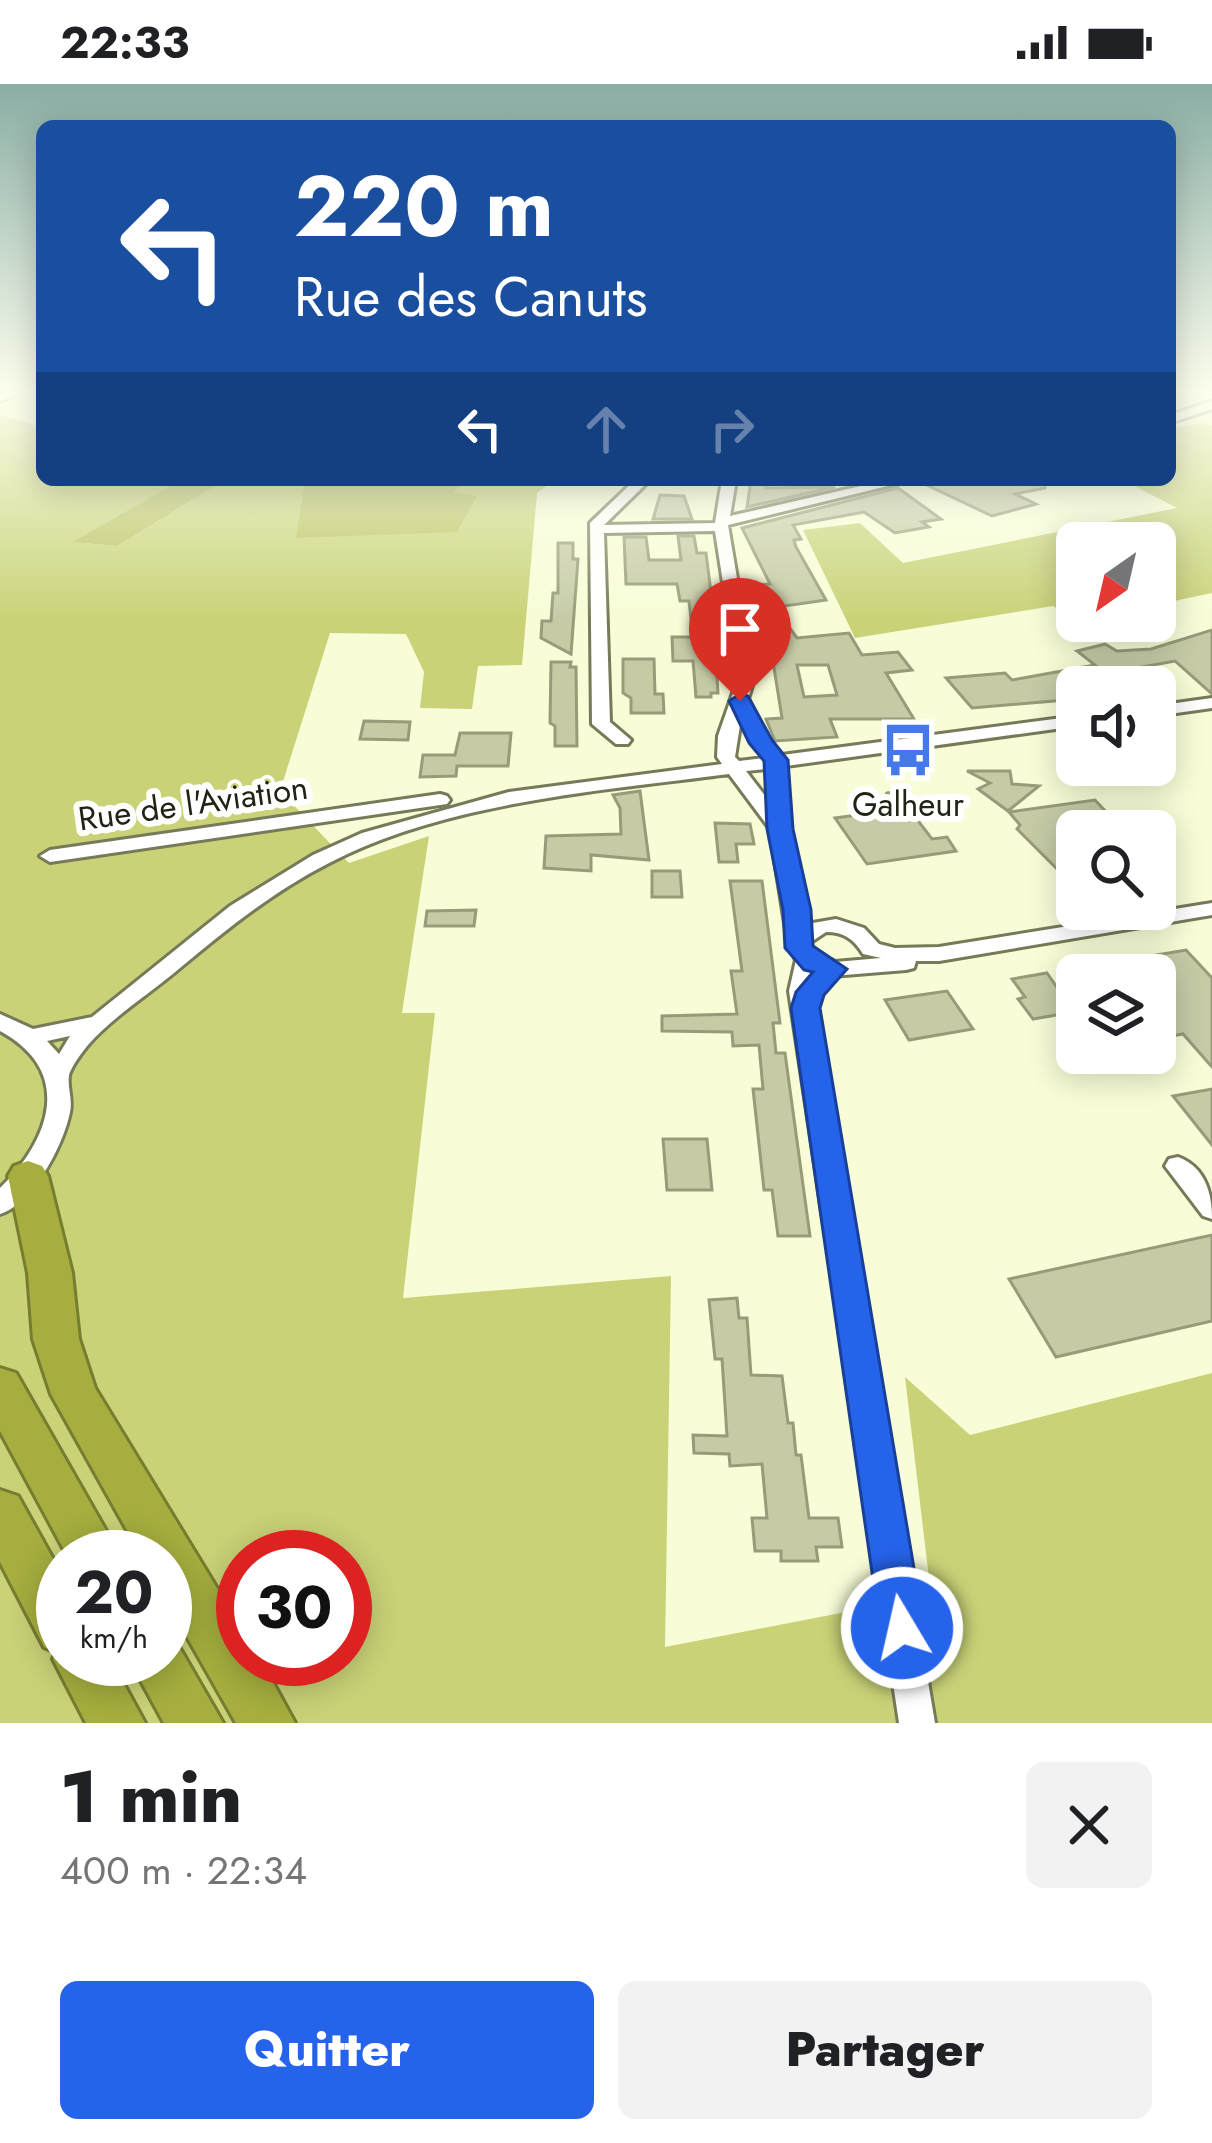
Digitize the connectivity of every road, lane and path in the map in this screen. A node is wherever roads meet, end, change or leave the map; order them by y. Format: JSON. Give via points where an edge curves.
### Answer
{"nodes":[{"id":1,"x":637,"y":486,"type":"edge"},
{"id":2,"x":728,"y":486,"type":"edge"},
{"id":3,"x":880,"y":486,"type":"edge"},
{"id":4,"x":722,"y":525,"type":"junction"},
{"id":5,"x":598,"y":529,"type":"junction"},
{"id":6,"x":740,"y":701,"type":"junction"},
{"id":7,"x":1212,"y":703,"type":"edge"},
{"id":8,"x":1176,"y":707,"type":"edge"},
{"id":9,"x":1056,"y":724,"type":"edge"},
{"id":10,"x":622,"y":740,"type":"dead end"},
{"id":11,"x":776,"y":760,"type":"junction"},
{"id":12,"x":730,"y":767,"type":"junction"},
{"id":13,"x":440,"y":800,"type":"dead end"},
{"id":14,"x":346,"y":815,"type":"junction"},
{"id":15,"x":780,"y":829,"type":"junction"},
{"id":16,"x":350,"y":844,"type":"junction"},
{"id":17,"x":50,"y":856,"type":"dead end"},
{"id":18,"x":1212,"y":909,"type":"edge"},
{"id":19,"x":871,"y":949,"type":"junction"},
{"id":20,"x":803,"y":951,"type":"junction"},
{"id":21,"x":939,"y":953,"type":"junction"},
{"id":22,"x":843,"y":968,"type":"junction"},
{"id":23,"x":806,"y":1008,"type":"junction"},
{"id":24,"x":0,"y":1021,"type":"edge"},
{"id":25,"x":104,"y":1021,"type":"junction"},
{"id":26,"x":30,"y":1037,"type":"junction"},
{"id":27,"x":57,"y":1075,"type":"junction"},
{"id":28,"x":1178,"y":1166,"type":"dead end"},
{"id":29,"x":14,"y":1190,"type":"edge"},
{"id":30,"x":1212,"y":1209,"type":"edge"},
{"id":31,"x":0,"y":1388,"type":"edge"},
{"id":32,"x":0,"y":1513,"type":"edge"},
{"id":33,"x":80,"y":1530,"type":"edge"},
{"id":34,"x":36,"y":1579,"type":"edge"},
{"id":35,"x":95,"y":1686,"type":"edge"},
{"id":36,"x":173,"y":1686,"type":"edge"},
{"id":37,"x":116,"y":1723,"type":"edge"},
{"id":38,"x":196,"y":1723,"type":"edge"},
{"id":39,"x":267,"y":1723,"type":"edge"},
{"id":40,"x":917,"y":1723,"type":"edge"}],
"edges":[{"from":1,"to":5,"type":"street"},
{"from":2,"to":4,"type":"street"},
{"from":3,"to":4,"type":"street"},
{"from":4,"to":5,"type":"street"},
{"from":4,"to":6,"type":"street","via":[[746,679]]},
{"from":5,"to":10,"type":"street","via":[[602,724]]},
{"from":6,"to":11,"type":"street"},
{"from":6,"to":12,"type":"street","via":[[724,743]]},
{"from":7,"to":8,"type":"street"},
{"from":9,"to":11,"type":"street"},
{"from":11,"to":12,"type":"street"},
{"from":11,"to":15,"type":"street"},
{"from":12,"to":15,"type":"street"},
{"from":12,"to":16,"type":"street","via":[[509,798]]},
{"from":13,"to":14,"type":"street","name":"Rue de l'Aviation"},
{"from":14,"to":16,"type":"street","name":"Rue de l'Aviation"},
{"from":14,"to":17,"type":"street","name":"Rue de l'Aviation"},
{"from":15,"to":20,"type":"street"},
{"from":16,"to":25,"type":"street","via":[[237,910]]},
{"from":18,"to":21,"type":"street"},
{"from":19,"to":20,"type":"street","via":[[841,926],[814,928]]},
{"from":19,"to":21,"type":"street"},
{"from":19,"to":22,"type":"street","via":[[867,959]]},
{"from":20,"to":22,"type":"street"},
{"from":20,"to":23,"type":"street"},
{"from":21,"to":22,"type":"street"},
{"from":22,"to":23,"type":"street","via":[[810,992]]},
{"from":23,"to":40,"type":"street"},
{"from":24,"to":26,"type":"street"},
{"from":25,"to":26,"type":"street"},
{"from":25,"to":27,"type":"street","via":[[81,1038]]},
{"from":26,"to":27,"type":"street"},
{"from":27,"to":29,"type":"street","via":[[55,1130]]},
{"from":28,"to":30,"type":"street"},
{"from":29,"to":39,"type":"highway","via":[[50,1273],[56,1339],[74,1394]]},
{"from":31,"to":33,"type":"highway"},
{"from":32,"to":34,"type":"highway"},
{"from":35,"to":37,"type":"highway"},
{"from":36,"to":38,"type":"highway"}]}
